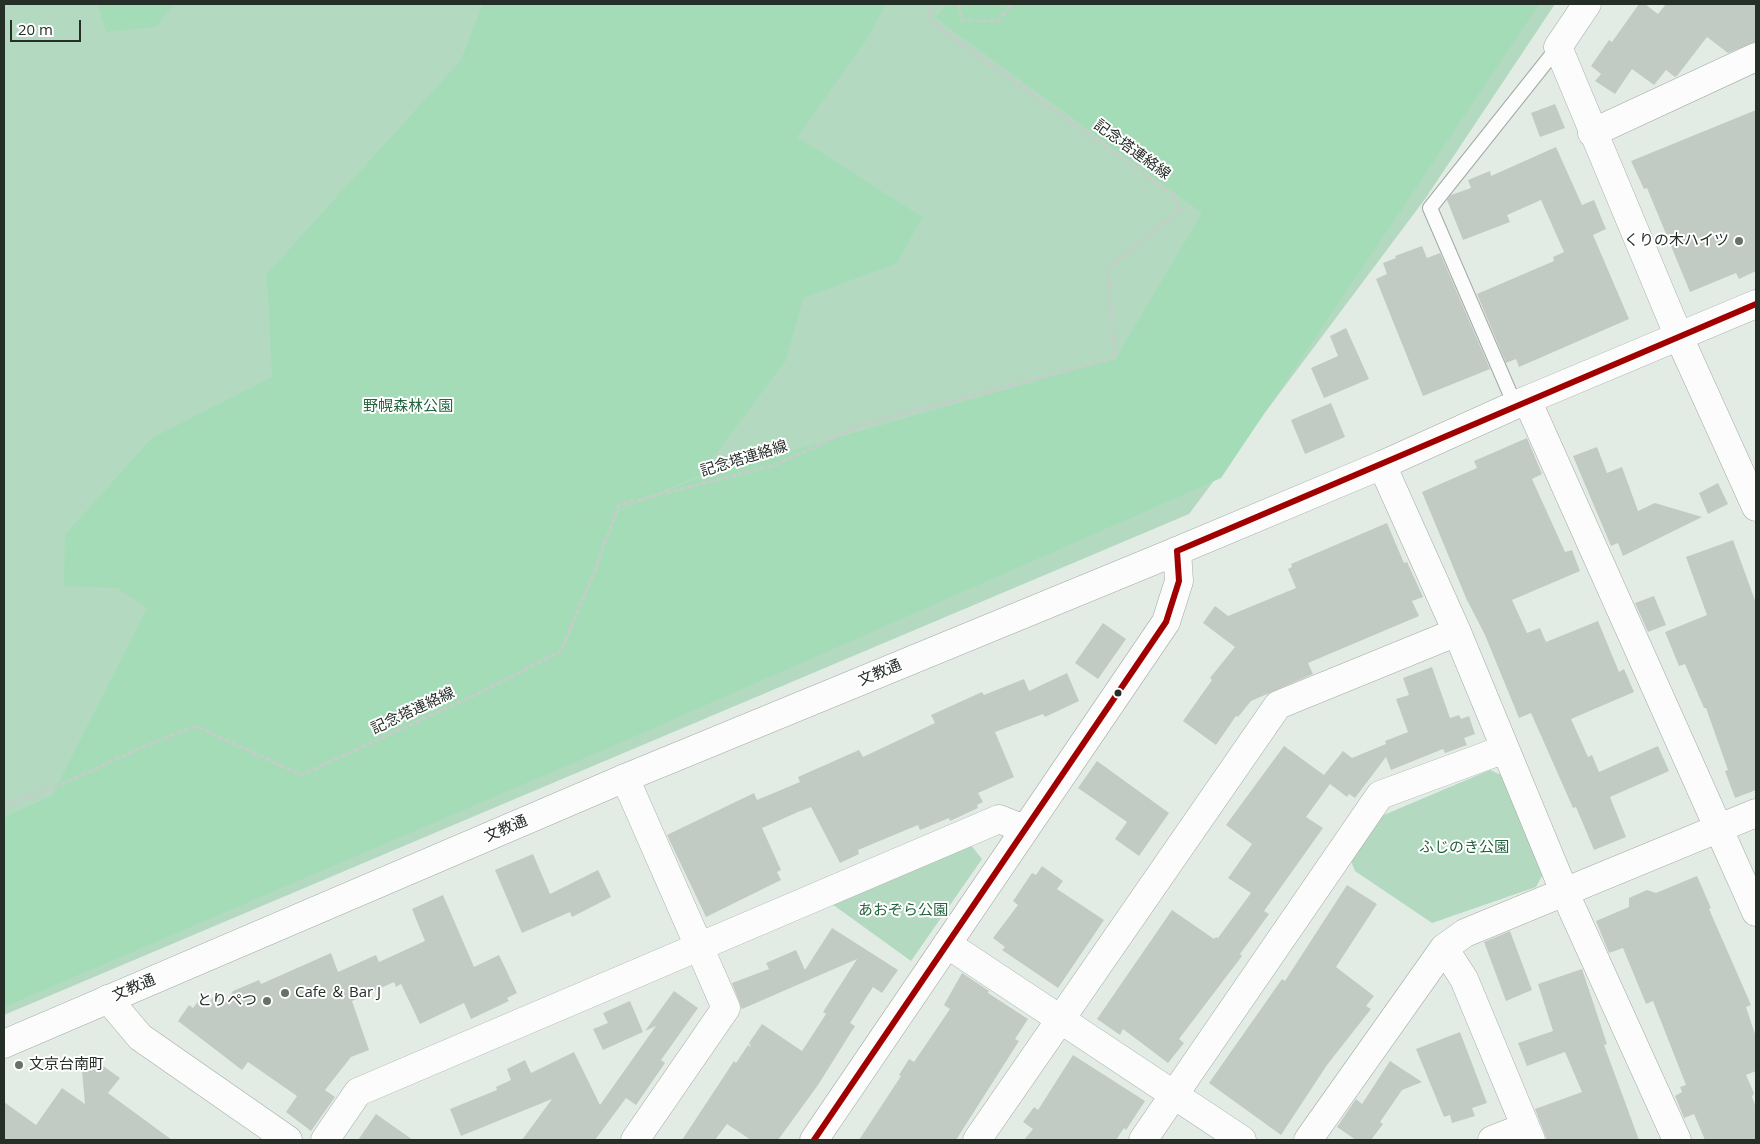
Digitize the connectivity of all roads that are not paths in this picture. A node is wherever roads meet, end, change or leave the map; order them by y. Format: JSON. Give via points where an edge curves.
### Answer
{"nodes":[{"id":1,"x":1587,"y":4,"type":"edge"},
{"id":2,"x":1558,"y":48,"type":"junction"},
{"id":3,"x":1756,"y":57,"type":"edge"},
{"id":4,"x":1592,"y":133,"type":"junction"},
{"id":5,"x":1756,"y":304,"type":"edge"},
{"id":6,"x":1679,"y":337,"type":"junction"},
{"id":7,"x":1521,"y":402,"type":"junction"},
{"id":8,"x":1382,"y":465,"type":"junction"},
{"id":9,"x":1756,"y":507,"type":"edge"},
{"id":10,"x":1177,"y":551,"type":"junction"},
{"id":11,"x":1457,"y":632,"type":"junction"},
{"id":12,"x":1505,"y":749,"type":"junction"},
{"id":13,"x":625,"y":778,"type":"junction"},
{"id":14,"x":1756,"y":813,"type":"edge"},
{"id":15,"x":1719,"y":828,"type":"junction"},
{"id":16,"x":1024,"y":829,"type":"junction"},
{"id":17,"x":1564,"y":891,"type":"junction"},
{"id":18,"x":1756,"y":912,"type":"edge"},
{"id":19,"x":947,"y":944,"type":"junction"},
{"id":20,"x":698,"y":947,"type":"junction"},
{"id":21,"x":1444,"y":948,"type":"junction"},
{"id":22,"x":108,"y":999,"type":"junction"},
{"id":23,"x":1059,"y":1020,"type":"junction"},
{"id":24,"x":4,"y":1044,"type":"edge"},
{"id":25,"x":1174,"y":1094,"type":"junction"},
{"id":26,"x":1528,"y":1133,"type":"edge"},
{"id":27,"x":288,"y":1140,"type":"edge"},
{"id":28,"x":325,"y":1140,"type":"edge"},
{"id":29,"x":635,"y":1140,"type":"edge"},
{"id":30,"x":814,"y":1140,"type":"edge"},
{"id":31,"x":977,"y":1140,"type":"edge"},
{"id":32,"x":1143,"y":1140,"type":"edge"},
{"id":33,"x":1242,"y":1140,"type":"edge"},
{"id":34,"x":1308,"y":1140,"type":"edge"},
{"id":35,"x":1492,"y":1140,"type":"edge"},
{"id":36,"x":1678,"y":1140,"type":"edge"}],
"edges":[{"from":1,"to":2,"type":"street"},
{"from":2,"to":4,"type":"street"},
{"from":2,"to":7,"type":"lane","via":[[1430,208]]},
{"from":3,"to":4,"type":"street"},
{"from":4,"to":6,"type":"street"},
{"from":5,"to":6,"type":"street","name":"文教通"},
{"from":6,"to":7,"type":"street","name":"文教通"},
{"from":6,"to":9,"type":"street"},
{"from":7,"to":8,"type":"street","name":"文教通"},
{"from":7,"to":15,"type":"street"},
{"from":8,"to":10,"type":"street","name":"文教通"},
{"from":8,"to":11,"type":"street"},
{"from":10,"to":13,"type":"street","name":"文教通"},
{"from":10,"to":16,"type":"street","via":[[1179,580],[1166,622]]},
{"from":11,"to":12,"type":"street"},
{"from":11,"to":23,"type":"street","via":[[1278,706]]},
{"from":12,"to":17,"type":"street"},
{"from":12,"to":25,"type":"street","via":[[1380,795]]},
{"from":13,"to":20,"type":"street"},
{"from":13,"to":22,"type":"street","name":"文教通"},
{"from":14,"to":15,"type":"street"},
{"from":15,"to":17,"type":"street"},
{"from":15,"to":18,"type":"street"},
{"from":16,"to":19,"type":"street"},
{"from":16,"to":20,"type":"street","via":[[1000,819]]},
{"from":17,"to":21,"type":"street","via":[[1465,933]]},
{"from":17,"to":36,"type":"street"},
{"from":19,"to":23,"type":"street"},
{"from":19,"to":30,"type":"street"},
{"from":20,"to":28,"type":"street","via":[[358,1092]]},
{"from":20,"to":29,"type":"street","via":[[726,1008]]},
{"from":21,"to":26,"type":"street","via":[[1464,979]]},
{"from":21,"to":34,"type":"street"},
{"from":22,"to":24,"type":"street","name":"文教通"},
{"from":22,"to":27,"type":"street","via":[[140,1037]]},
{"from":23,"to":25,"type":"street"},
{"from":23,"to":31,"type":"street"},
{"from":25,"to":32,"type":"street"},
{"from":25,"to":33,"type":"street"},
{"from":26,"to":35,"type":"street"}]}
